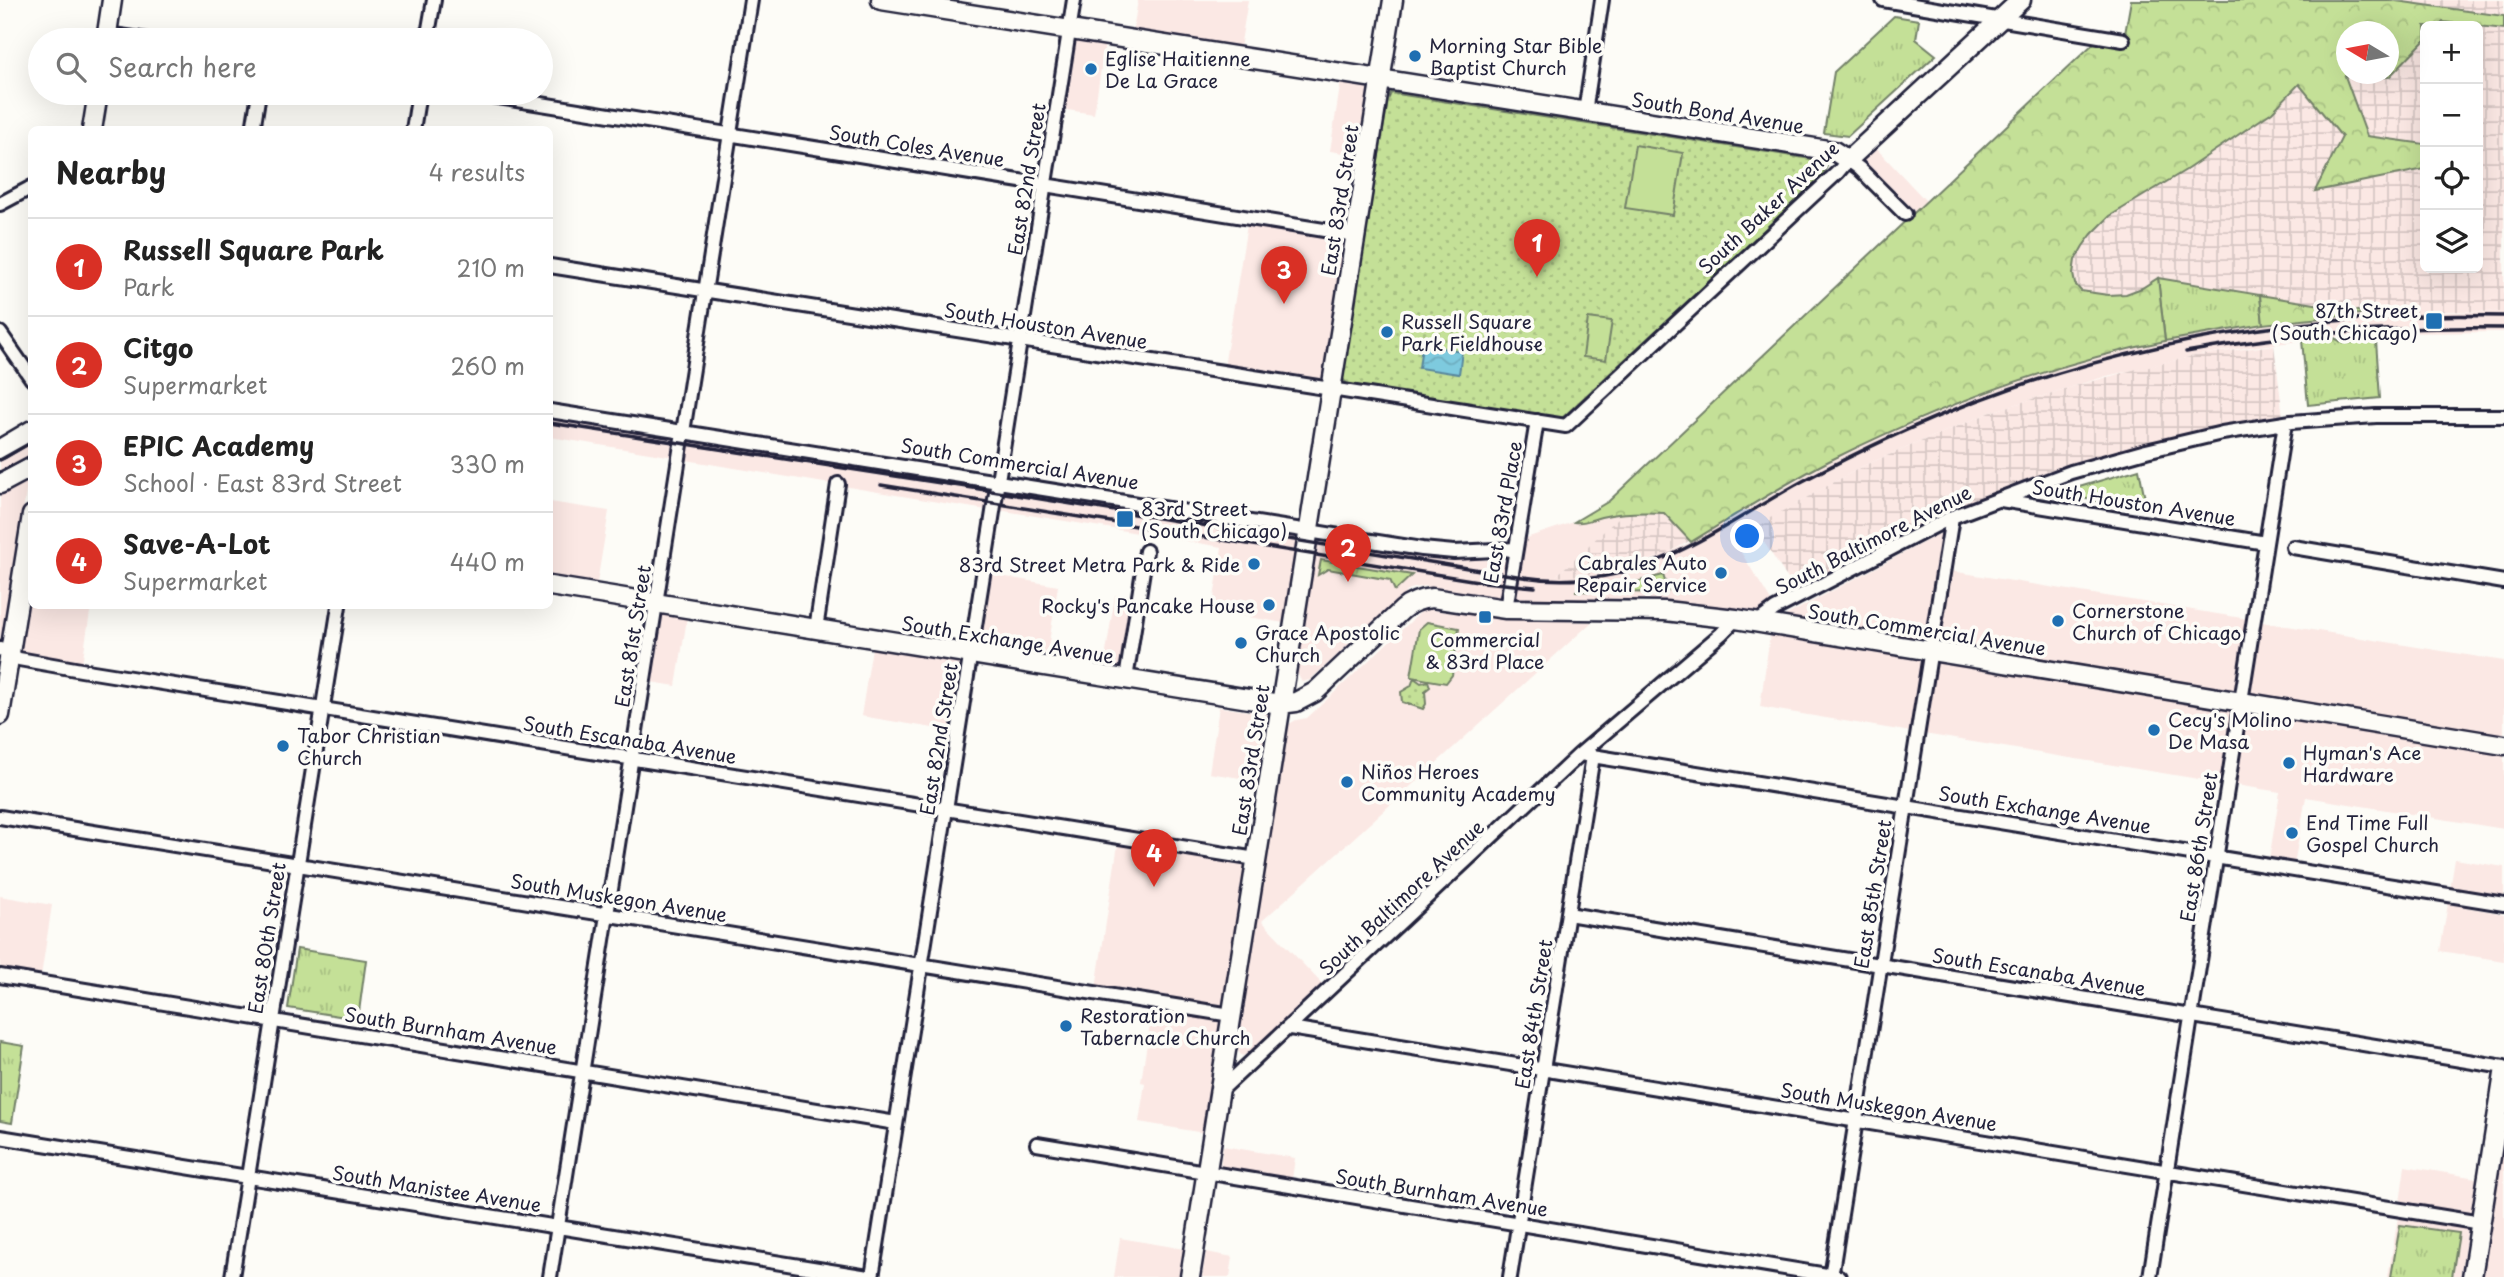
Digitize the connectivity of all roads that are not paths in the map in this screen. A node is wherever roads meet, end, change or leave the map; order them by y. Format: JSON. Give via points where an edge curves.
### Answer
{"nodes":[{"id":1,"x":112,"y":0,"type":"edge"},
{"id":2,"x":434,"y":0,"type":"edge"},
{"id":3,"x":751,"y":0,"type":"edge"},
{"id":4,"x":881,"y":0,"type":"edge"},
{"id":5,"x":1074,"y":0,"type":"edge"},
{"id":6,"x":1393,"y":0,"type":"edge"},
{"id":7,"x":1602,"y":0,"type":"edge"},
{"id":8,"x":1883,"y":0,"type":"edge"},
{"id":9,"x":2021,"y":0,"type":"edge"},
{"id":10,"x":2002,"y":20,"type":"junction"},
{"id":11,"x":107,"y":28,"type":"edge"},
{"id":12,"x":429,"y":28,"type":"edge"},
{"id":13,"x":1069,"y":30,"type":"junction"},
{"id":14,"x":2123,"y":40,"type":"dead end"},
{"id":15,"x":1380,"y":80,"type":"junction"},
{"id":16,"x":96,"y":105,"type":"edge"},
{"id":17,"x":257,"y":105,"type":"edge"},
{"id":18,"x":417,"y":105,"type":"edge"},
{"id":19,"x":549,"y":105,"type":"edge"},
{"id":20,"x":1586,"y":112,"type":"junction"},
{"id":21,"x":93,"y":126,"type":"edge"},
{"id":22,"x":254,"y":126,"type":"edge"},
{"id":23,"x":414,"y":126,"type":"edge"},
{"id":24,"x":731,"y":134,"type":"junction"},
{"id":25,"x":1848,"y":160,"type":"junction"},
{"id":26,"x":1045,"y":185,"type":"junction"},
{"id":27,"x":28,"y":189,"type":"edge"},
{"id":28,"x":0,"y":204,"type":"edge"},
{"id":29,"x":1905,"y":214,"type":"dead end"},
{"id":30,"x":1355,"y":235,"type":"junction"},
{"id":31,"x":553,"y":266,"type":"edge"},
{"id":32,"x":706,"y":291,"type":"junction"},
{"id":33,"x":0,"y":333,"type":"edge"},
{"id":34,"x":1020,"y":340,"type":"junction"},
{"id":35,"x":28,"y":373,"type":"edge"},
{"id":36,"x":1330,"y":389,"type":"junction"},
{"id":37,"x":553,"y":411,"type":"edge"},
{"id":38,"x":2504,"y":416,"type":"edge"},
{"id":39,"x":1537,"y":421,"type":"junction"},
{"id":40,"x":2288,"y":422,"type":"junction"},
{"id":41,"x":684,"y":431,"type":"junction"},
{"id":42,"x":28,"y":432,"type":"edge"},
{"id":43,"x":0,"y":449,"type":"edge"},
{"id":44,"x":28,"y":469,"type":"edge"},
{"id":45,"x":998,"y":481,"type":"junction"},
{"id":46,"x":0,"y":484,"type":"edge"},
{"id":47,"x":838,"y":484,"type":"dead end"},
{"id":48,"x":1997,"y":499,"type":"junction"},
{"id":49,"x":1952,"y":517,"type":"junction"},
{"id":50,"x":1308,"y":530,"type":"junction"},
{"id":51,"x":28,"y":535,"type":"edge"},
{"id":52,"x":2266,"y":543,"type":"junction"},
{"id":53,"x":2293,"y":547,"type":"dead end"},
{"id":54,"x":1516,"y":549,"type":"junction"},
{"id":55,"x":1146,"y":551,"type":"dead end"},
{"id":56,"x":2504,"y":582,"type":"edge"},
{"id":57,"x":553,"y":586,"type":"edge"},
{"id":58,"x":1423,"y":598,"type":"joint"},
{"id":59,"x":657,"y":603,"type":"junction"},
{"id":60,"x":338,"y":609,"type":"edge"},
{"id":61,"x":1506,"y":609,"type":"junction"},
{"id":62,"x":1736,"y":619,"type":"junction"},
{"id":63,"x":1756,"y":622,"type":"junction"},
{"id":64,"x":816,"y":629,"type":"junction"},
{"id":65,"x":1930,"y":651,"type":"junction"},
{"id":66,"x":5,"y":652,"type":"edge"},
{"id":67,"x":971,"y":654,"type":"junction"},
{"id":68,"x":1126,"y":679,"type":"junction"},
{"id":69,"x":2241,"y":702,"type":"junction"},
{"id":70,"x":1280,"y":704,"type":"junction"},
{"id":71,"x":322,"y":708,"type":"junction"},
{"id":72,"x":0,"y":715,"type":"edge"},
{"id":73,"x":2504,"y":745,"type":"edge"},
{"id":74,"x":1586,"y":755,"type":"junction"},
{"id":75,"x":632,"y":760,"type":"junction"},
{"id":76,"x":1906,"y":807,"type":"junction"},
{"id":77,"x":946,"y":809,"type":"junction"},
{"id":78,"x":0,"y":817,"type":"edge"},
{"id":79,"x":2216,"y":858,"type":"junction"},
{"id":80,"x":1256,"y":859,"type":"junction"},
{"id":81,"x":298,"y":865,"type":"junction"},
{"id":82,"x":2504,"y":904,"type":"edge"},
{"id":83,"x":608,"y":914,"type":"junction"},
{"id":84,"x":1568,"y":914,"type":"junction"},
{"id":85,"x":921,"y":965,"type":"junction"},
{"id":86,"x":1881,"y":965,"type":"junction"},
{"id":87,"x":0,"y":976,"type":"edge"},
{"id":88,"x":1231,"y":1015,"type":"junction"},
{"id":89,"x":2191,"y":1016,"type":"junction"},
{"id":90,"x":273,"y":1021,"type":"junction"},
{"id":91,"x":1290,"y":1028,"type":"junction"},
{"id":92,"x":2504,"y":1067,"type":"edge"},
{"id":93,"x":1543,"y":1069,"type":"junction"},
{"id":94,"x":583,"y":1071,"type":"junction"},
{"id":95,"x":2504,"y":1074,"type":"edge"},
{"id":96,"x":1219,"y":1092,"type":"junction"},
{"id":97,"x":2501,"y":1110,"type":"edge"},
{"id":98,"x":1856,"y":1120,"type":"junction"},
{"id":99,"x":896,"y":1122,"type":"junction"},
{"id":100,"x":0,"y":1137,"type":"edge"},
{"id":101,"x":1037,"y":1144,"type":"dead end"},
{"id":102,"x":2166,"y":1171,"type":"junction"},
{"id":103,"x":1206,"y":1174,"type":"junction"},
{"id":104,"x":248,"y":1177,"type":"junction"},
{"id":105,"x":2480,"y":1223,"type":"junction"},
{"id":106,"x":1519,"y":1224,"type":"junction"},
{"id":107,"x":558,"y":1227,"type":"junction"},
{"id":108,"x":232,"y":1277,"type":"edge"},
{"id":109,"x":550,"y":1277,"type":"edge"},
{"id":110,"x":870,"y":1277,"type":"edge"},
{"id":111,"x":1190,"y":1277,"type":"edge"},
{"id":112,"x":1510,"y":1277,"type":"edge"},
{"id":113,"x":1834,"y":1277,"type":"edge"},
{"id":114,"x":2150,"y":1277,"type":"edge"},
{"id":115,"x":2472,"y":1277,"type":"edge"}],
"edges":[{"from":1,"to":11,"type":"street"},
{"from":2,"to":12,"type":"street"},
{"from":3,"to":24,"type":"street","name":"East 81st Street"},
{"from":4,"to":13,"type":"street","name":"South Bond Avenue"},
{"from":5,"to":13,"type":"street","name":"East 82nd Street"},
{"from":6,"to":15,"type":"street","name":"East 83rd Street"},
{"from":7,"to":20,"type":"street"},
{"from":8,"to":10,"type":"street"},
{"from":9,"to":10,"type":"street","name":"South Baker Avenue"},
{"from":10,"to":14,"type":"street"},
{"from":10,"to":25,"type":"street","name":"South Baker Avenue"},
{"from":13,"to":15,"type":"street","name":"South Bond Avenue"},
{"from":13,"to":26,"type":"street","name":"East 82nd Street"},
{"from":15,"to":20,"type":"street","name":"South Bond Avenue"},
{"from":15,"to":30,"type":"street","name":"East 83rd Street"},
{"from":16,"to":21,"type":"street"},
{"from":17,"to":22,"type":"street"},
{"from":18,"to":23,"type":"street"},
{"from":19,"to":24,"type":"street","name":"South Coles Avenue"},
{"from":20,"to":25,"type":"street","name":"South Bond Avenue","via":[[1834,151]]},
{"from":24,"to":26,"type":"street","name":"South Coles Avenue"},
{"from":24,"to":32,"type":"street","name":"East 81st Street"},
{"from":25,"to":29,"type":"street","name":"South Bond Avenue"},
{"from":25,"to":39,"type":"street","name":"South Baker Avenue","via":[[1566,426]]},
{"from":26,"to":30,"type":"street","name":"South Coles Avenue"},
{"from":26,"to":34,"type":"street","name":"East 82nd Street"},
{"from":27,"to":28,"type":"street"},
{"from":30,"to":36,"type":"street","name":"East 83rd Street"},
{"from":31,"to":32,"type":"street","name":"South Houston Avenue"},
{"from":32,"to":34,"type":"street","name":"South Houston Avenue"},
{"from":32,"to":41,"type":"street","name":"East 81st Street"},
{"from":33,"to":35,"type":"street"},
{"from":34,"to":36,"type":"street","name":"South Houston Avenue"},
{"from":34,"to":45,"type":"street","name":"East 82nd Street"},
{"from":36,"to":39,"type":"street","name":"South Houston Avenue"},
{"from":36,"to":50,"type":"street","name":"East 83rd Street"},
{"from":37,"to":41,"type":"street","name":"South Commercial Avenue"},
{"from":38,"to":40,"type":"street","name":"South Baltimore Avenue","via":[[2376,416]]},
{"from":39,"to":54,"type":"street","name":"East 83rd Place"},
{"from":40,"to":48,"type":"street","name":"South Baltimore Avenue","via":[[2146,451]]},
{"from":40,"to":52,"type":"street","name":"East 86th Street"},
{"from":41,"to":45,"type":"street","name":"South Commercial Avenue"},
{"from":41,"to":59,"type":"street","name":"East 81st Street"},
{"from":42,"to":43,"type":"street"},
{"from":44,"to":46,"type":"street"},
{"from":45,"to":50,"type":"street","name":"South Commercial Avenue"},
{"from":45,"to":67,"type":"street","name":"East 82nd Street"},
{"from":47,"to":64,"type":"street"},
{"from":48,"to":49,"type":"street","name":"South Baltimore Avenue"},
{"from":48,"to":52,"type":"street","name":"South Houston Avenue"},
{"from":49,"to":63,"type":"street","name":"South Baltimore Avenue"},
{"from":49,"to":65,"type":"street","name":"East 85th Street"},
{"from":50,"to":54,"type":"street","name":"South Commercial Avenue","via":[[1437,550]]},
{"from":50,"to":70,"type":"street","name":"East 83rd Street"},
{"from":51,"to":66,"type":"street"},
{"from":52,"to":69,"type":"street","name":"East 86th Street"},
{"from":53,"to":56,"type":"street"},
{"from":54,"to":61,"type":"street","name":"East 83rd Place"},
{"from":55,"to":68,"type":"street"},
{"from":57,"to":59,"type":"street","name":"South Exchange Avenue"},
{"from":58,"to":61,"type":"street","name":"South Commercial Avenue"},
{"from":58,"to":70,"type":"street","name":"South Exchange Avenue","via":[[1409,603],[1315,692]]},
{"from":59,"to":64,"type":"street","name":"South Exchange Avenue"},
{"from":59,"to":75,"type":"street","name":"East 81st Street"},
{"from":60,"to":71,"type":"street","name":"East 80th Street"},
{"from":61,"to":62,"type":"street","name":"South Commercial Avenue","via":[[1665,611]]},
{"from":62,"to":63,"type":"street","name":"South Commercial Avenue"},
{"from":62,"to":74,"type":"street","name":"South Baltimore Avenue"},
{"from":63,"to":65,"type":"street","name":"South Commercial Avenue"},
{"from":64,"to":67,"type":"street","name":"South Exchange Avenue"},
{"from":65,"to":69,"type":"street","name":"South Commercial Avenue"},
{"from":65,"to":76,"type":"street","name":"East 85th Street"},
{"from":66,"to":71,"type":"street","name":"South Escanaba Avenue","via":[[23,660]]},
{"from":66,"to":72,"type":"street"},
{"from":67,"to":68,"type":"street","name":"South Exchange Avenue"},
{"from":67,"to":77,"type":"street","name":"East 82nd Street"},
{"from":68,"to":70,"type":"street","name":"South Exchange Avenue"},
{"from":69,"to":73,"type":"street","name":"South Commercial Avenue"},
{"from":69,"to":79,"type":"street","name":"East 86th Street"},
{"from":70,"to":80,"type":"street","name":"East 83rd Street"},
{"from":71,"to":75,"type":"street","name":"South Escanaba Avenue"},
{"from":71,"to":81,"type":"street","name":"East 80th Street"},
{"from":74,"to":76,"type":"street","name":"South Exchange Avenue"},
{"from":74,"to":84,"type":"street","name":"East 84th Street"},
{"from":74,"to":91,"type":"street","name":"South Baltimore Avenue"},
{"from":75,"to":77,"type":"street","name":"South Escanaba Avenue"},
{"from":75,"to":83,"type":"street","name":"East 81st Street"},
{"from":76,"to":79,"type":"street","name":"South Exchange Avenue"},
{"from":76,"to":86,"type":"street","name":"East 85th Street"},
{"from":77,"to":80,"type":"street","name":"South Escanaba Avenue"},
{"from":77,"to":85,"type":"street","name":"East 82nd Street"},
{"from":78,"to":81,"type":"street","name":"South Muskegon Avenue"},
{"from":79,"to":82,"type":"street","name":"South Exchange Avenue"},
{"from":79,"to":89,"type":"street","name":"East 86th Street"},
{"from":80,"to":88,"type":"street","name":"East 83rd Street"},
{"from":81,"to":83,"type":"street","name":"South Muskegon Avenue"},
{"from":81,"to":90,"type":"street","name":"East 80th Street"},
{"from":83,"to":85,"type":"street","name":"South Muskegon Avenue"},
{"from":83,"to":94,"type":"street","name":"East 81st Street"},
{"from":84,"to":86,"type":"street","name":"South Escanaba Avenue"},
{"from":84,"to":93,"type":"street","name":"East 84th Street"},
{"from":85,"to":88,"type":"street","name":"South Muskegon Avenue"},
{"from":85,"to":99,"type":"street","name":"East 82nd Street"},
{"from":86,"to":89,"type":"street","name":"South Escanaba Avenue"},
{"from":86,"to":98,"type":"street","name":"East 85th Street"},
{"from":87,"to":90,"type":"street","name":"South Burnham Avenue"},
{"from":88,"to":96,"type":"street","name":"East 83rd Street"},
{"from":89,"to":92,"type":"street","name":"South Escanaba Avenue"},
{"from":89,"to":102,"type":"street","name":"East 86th Street"},
{"from":90,"to":94,"type":"street","name":"South Burnham Avenue"},
{"from":90,"to":104,"type":"street","name":"East 80th Street"},
{"from":91,"to":93,"type":"street","name":"South Muskegon Avenue"},
{"from":91,"to":96,"type":"street","name":"South Baltimore Avenue"},
{"from":93,"to":98,"type":"street","name":"South Muskegon Avenue"},
{"from":93,"to":106,"type":"street","name":"East 84th Street"},
{"from":94,"to":99,"type":"street","name":"South Burnham Avenue"},
{"from":94,"to":107,"type":"street","name":"East 81st Street"},
{"from":95,"to":97,"type":"street"},
{"from":96,"to":103,"type":"street","name":"East 83rd Street"},
{"from":97,"to":105,"type":"street"},
{"from":98,"to":102,"type":"street","name":"South Muskegon Avenue"},
{"from":98,"to":113,"type":"street","name":"East 85th Street"},
{"from":99,"to":110,"type":"street","name":"East 82nd Street"},
{"from":100,"to":104,"type":"street","name":"South Manistee Avenue"},
{"from":101,"to":103,"type":"street","name":"South Burnham Avenue"},
{"from":102,"to":105,"type":"street","name":"South Muskegon Avenue"},
{"from":102,"to":114,"type":"street","name":"East 86th Street"},
{"from":103,"to":106,"type":"street","name":"South Burnham Avenue"},
{"from":103,"to":111,"type":"street","name":"East 83rd Street"},
{"from":104,"to":107,"type":"street","name":"South Manistee Avenue"},
{"from":104,"to":108,"type":"street","name":"East 80th Street"},
{"from":105,"to":115,"type":"street"},
{"from":106,"to":112,"type":"street","name":"East 84th Street"},
{"from":106,"to":113,"type":"street","name":"South Burnham Avenue"},
{"from":107,"to":109,"type":"street","name":"East 81st Street"},
{"from":107,"to":110,"type":"street","name":"South Manistee Avenue"}]}
